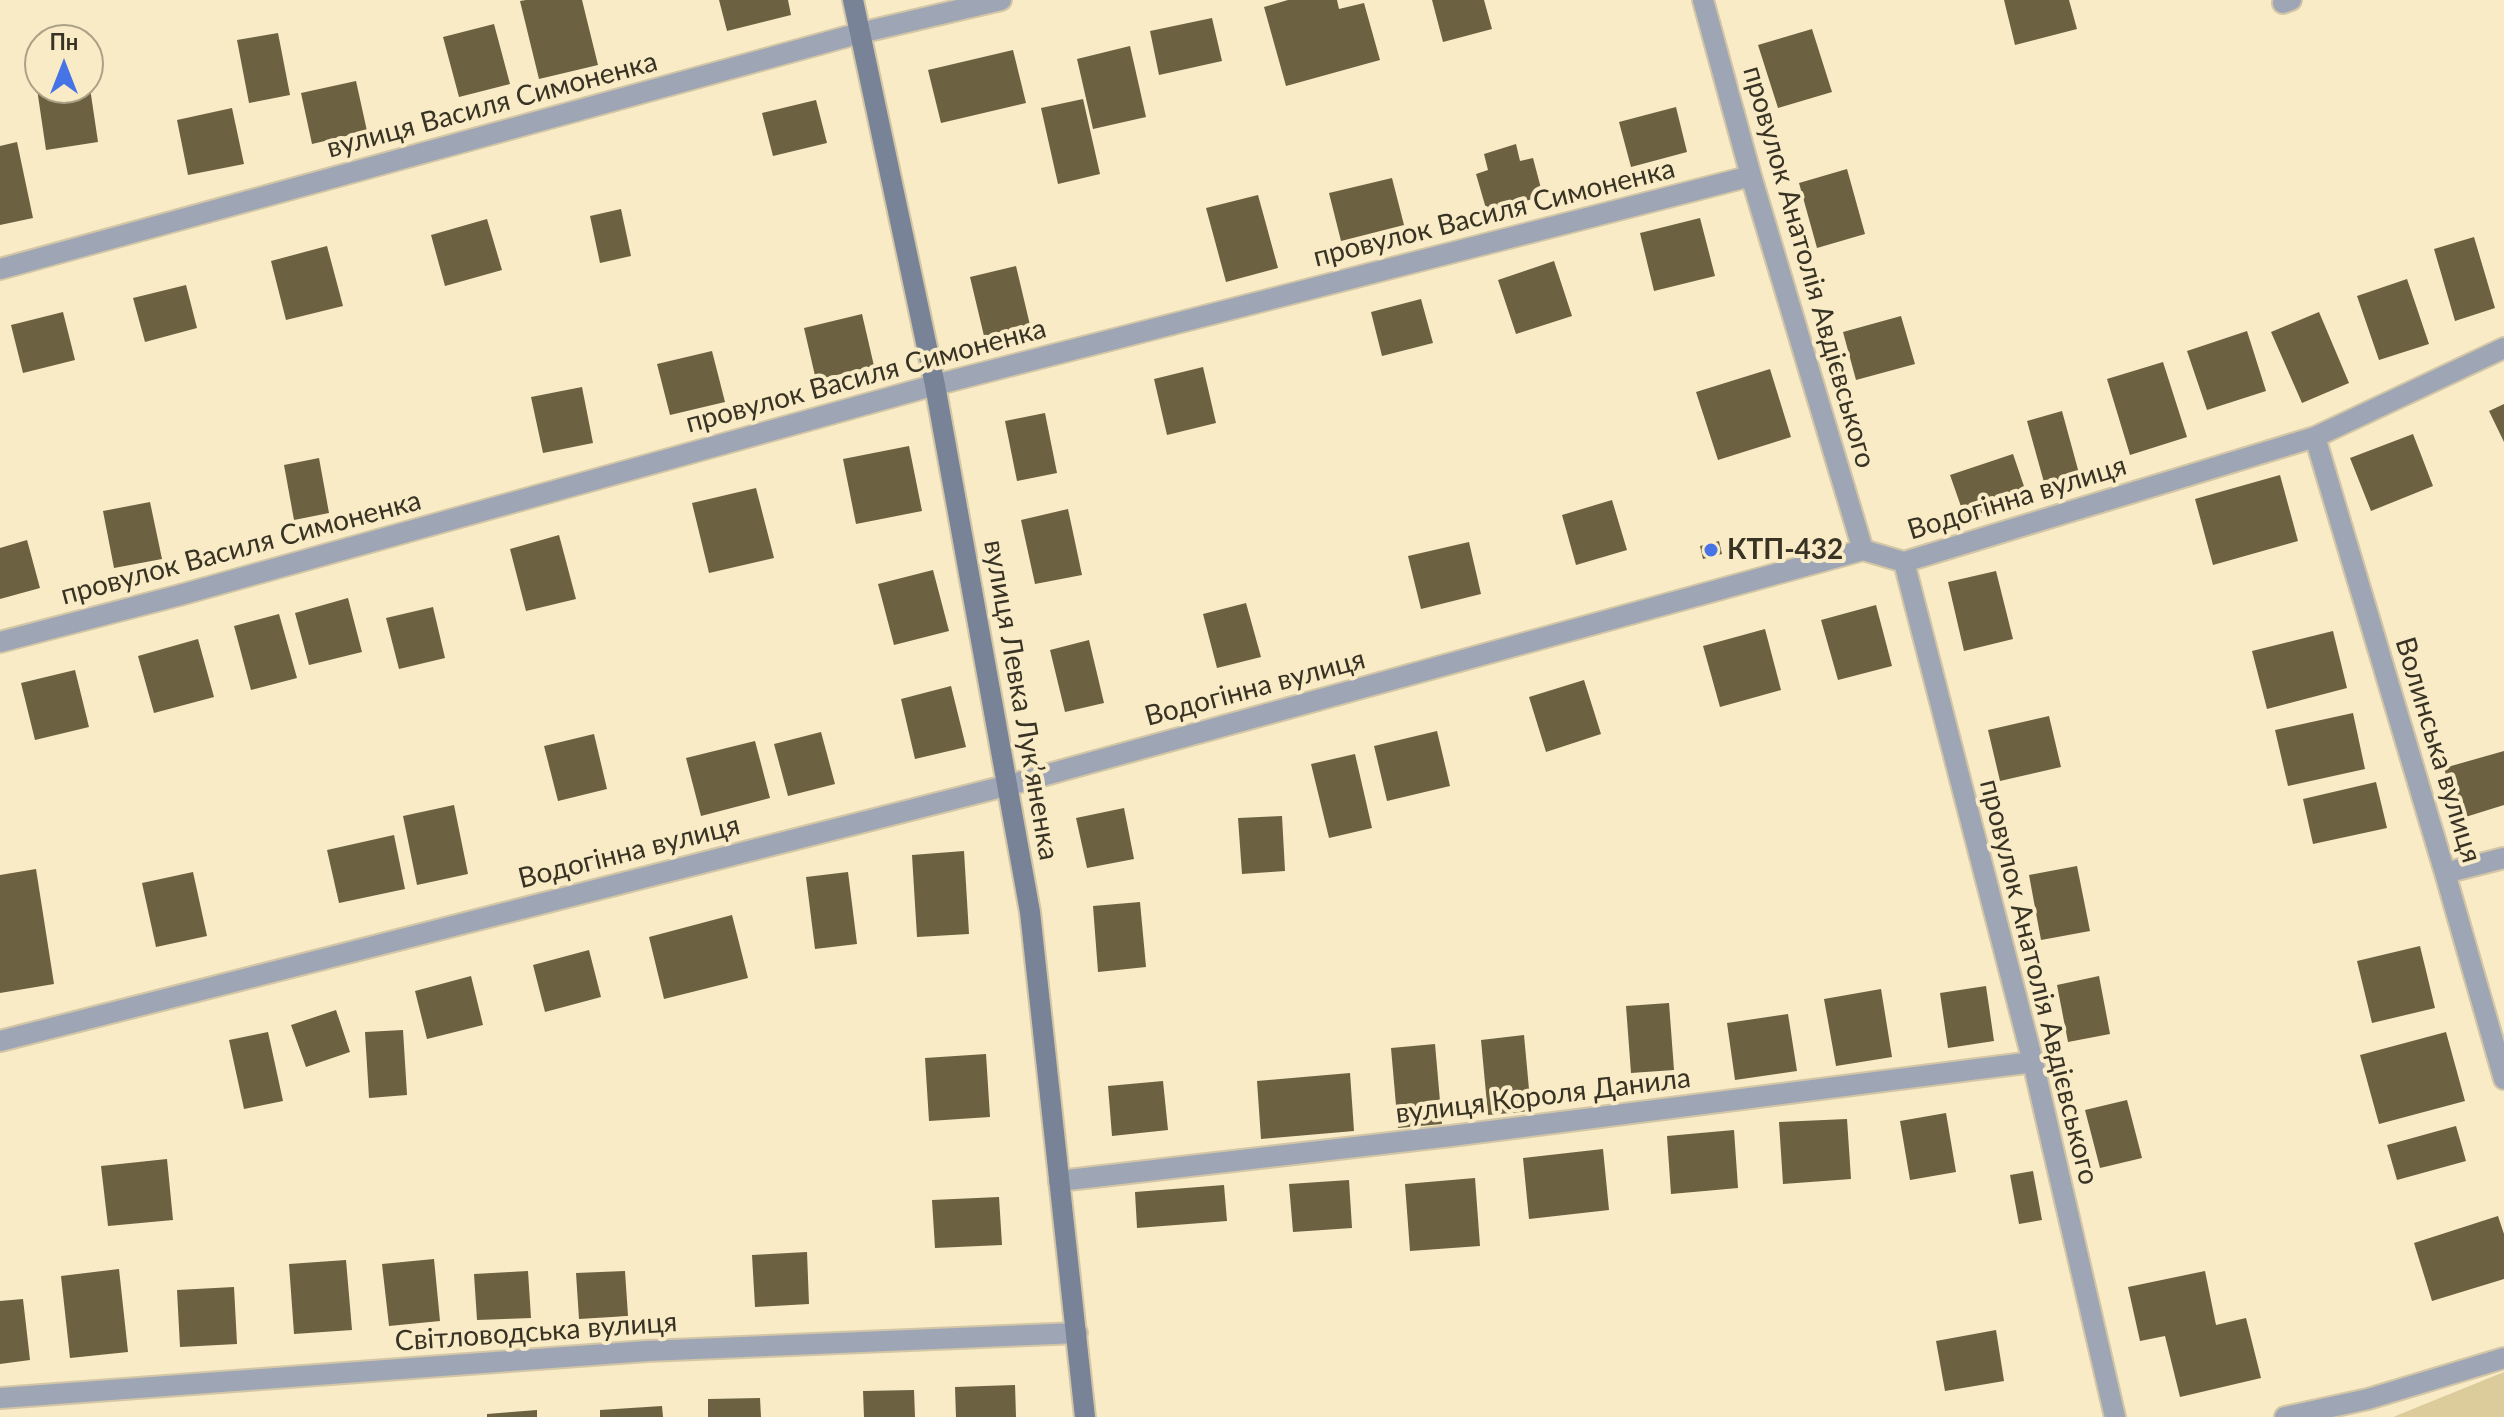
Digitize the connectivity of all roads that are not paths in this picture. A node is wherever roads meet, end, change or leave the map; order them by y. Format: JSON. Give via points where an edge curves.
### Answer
{"nodes":[{"id":1,"x":853,"y":0,"type":"edge"},
{"id":2,"x":1001,"y":0,"type":"edge"},
{"id":3,"x":1703,"y":0,"type":"edge"},
{"id":4,"x":860,"y":33,"type":"junction"},
{"id":5,"x":1751,"y":176,"type":"junction"},
{"id":6,"x":0,"y":269,"type":"edge"},
{"id":7,"x":2504,"y":348,"type":"edge"},
{"id":8,"x":935,"y":385,"type":"junction"},
{"id":9,"x":2315,"y":437,"type":"junction"},
{"id":10,"x":1863,"y":550,"type":"junction"},
{"id":11,"x":1904,"y":562,"type":"junction"},
{"id":12,"x":0,"y":642,"type":"edge"},
{"id":13,"x":1009,"y":785,"type":"junction"},
{"id":14,"x":2504,"y":858,"type":"edge"},
{"id":15,"x":2445,"y":873,"type":"junction"},
{"id":16,"x":0,"y":1041,"type":"edge"},
{"id":17,"x":2033,"y":1062,"type":"junction"},
{"id":18,"x":2504,"y":1079,"type":"edge"},
{"id":19,"x":1059,"y":1181,"type":"junction"},
{"id":20,"x":1077,"y":1333,"type":"junction"},
{"id":21,"x":2504,"y":1358,"type":"edge"},
{"id":22,"x":0,"y":1398,"type":"edge"},
{"id":23,"x":1085,"y":1417,"type":"edge"},
{"id":24,"x":2115,"y":1417,"type":"edge"},
{"id":25,"x":2285,"y":1417,"type":"edge"}],
"edges":[{"from":1,"to":4,"type":"street","name":"вулиця Левка Лукʼяненка"},
{"from":2,"to":4,"type":"street","name":"вулиця Василя Симоненка"},
{"from":3,"to":5,"type":"street","name":"провулок Анатолія Авдієвського"},
{"from":4,"to":6,"type":"street","name":"вулиця Василя Симоненка"},
{"from":4,"to":8,"type":"street","name":"вулиця Левка Лукʼяненка"},
{"from":5,"to":8,"type":"street","name":"провулок Василя Симоненка"},
{"from":5,"to":10,"type":"street","name":"провулок Анатолія Авдієвського"},
{"from":7,"to":9,"type":"street","name":"Водогінна вулиця"},
{"from":8,"to":12,"type":"street","name":"провулок Василя Симоненка"},
{"from":8,"to":13,"type":"street","name":"вулиця Левка Лукʼяненка"},
{"from":9,"to":11,"type":"street","name":"Водогінна вулиця"},
{"from":9,"to":15,"type":"street","name":"Волинська вулиця"},
{"from":10,"to":11,"type":"street","name":"Водогінна вулиця"},
{"from":10,"to":13,"type":"street","name":"Водогінна вулиця"},
{"from":11,"to":17,"type":"street","name":"провулок Анатолія Авдієвського"},
{"from":13,"to":16,"type":"street","name":"Водогінна вулиця"},
{"from":13,"to":19,"type":"street","name":"вулиця Левка Лукʼяненка","via":[[1030,912]]},
{"from":14,"to":15,"type":"street"},
{"from":15,"to":18,"type":"street","name":"Волинська вулиця"},
{"from":17,"to":19,"type":"street","name":"вулиця Короля Данила"},
{"from":17,"to":24,"type":"street","name":"провулок Анатолія Авдієвського"},
{"from":19,"to":20,"type":"street","name":"вулиця Левка Лукʼяненка"},
{"from":20,"to":22,"type":"street","name":"Світловодська вулиця","via":[[647,1351]]},
{"from":20,"to":23,"type":"street","name":"вулиця Левка Лукʼяненка"},
{"from":21,"to":25,"type":"street","via":[[2368,1399]]}]}
